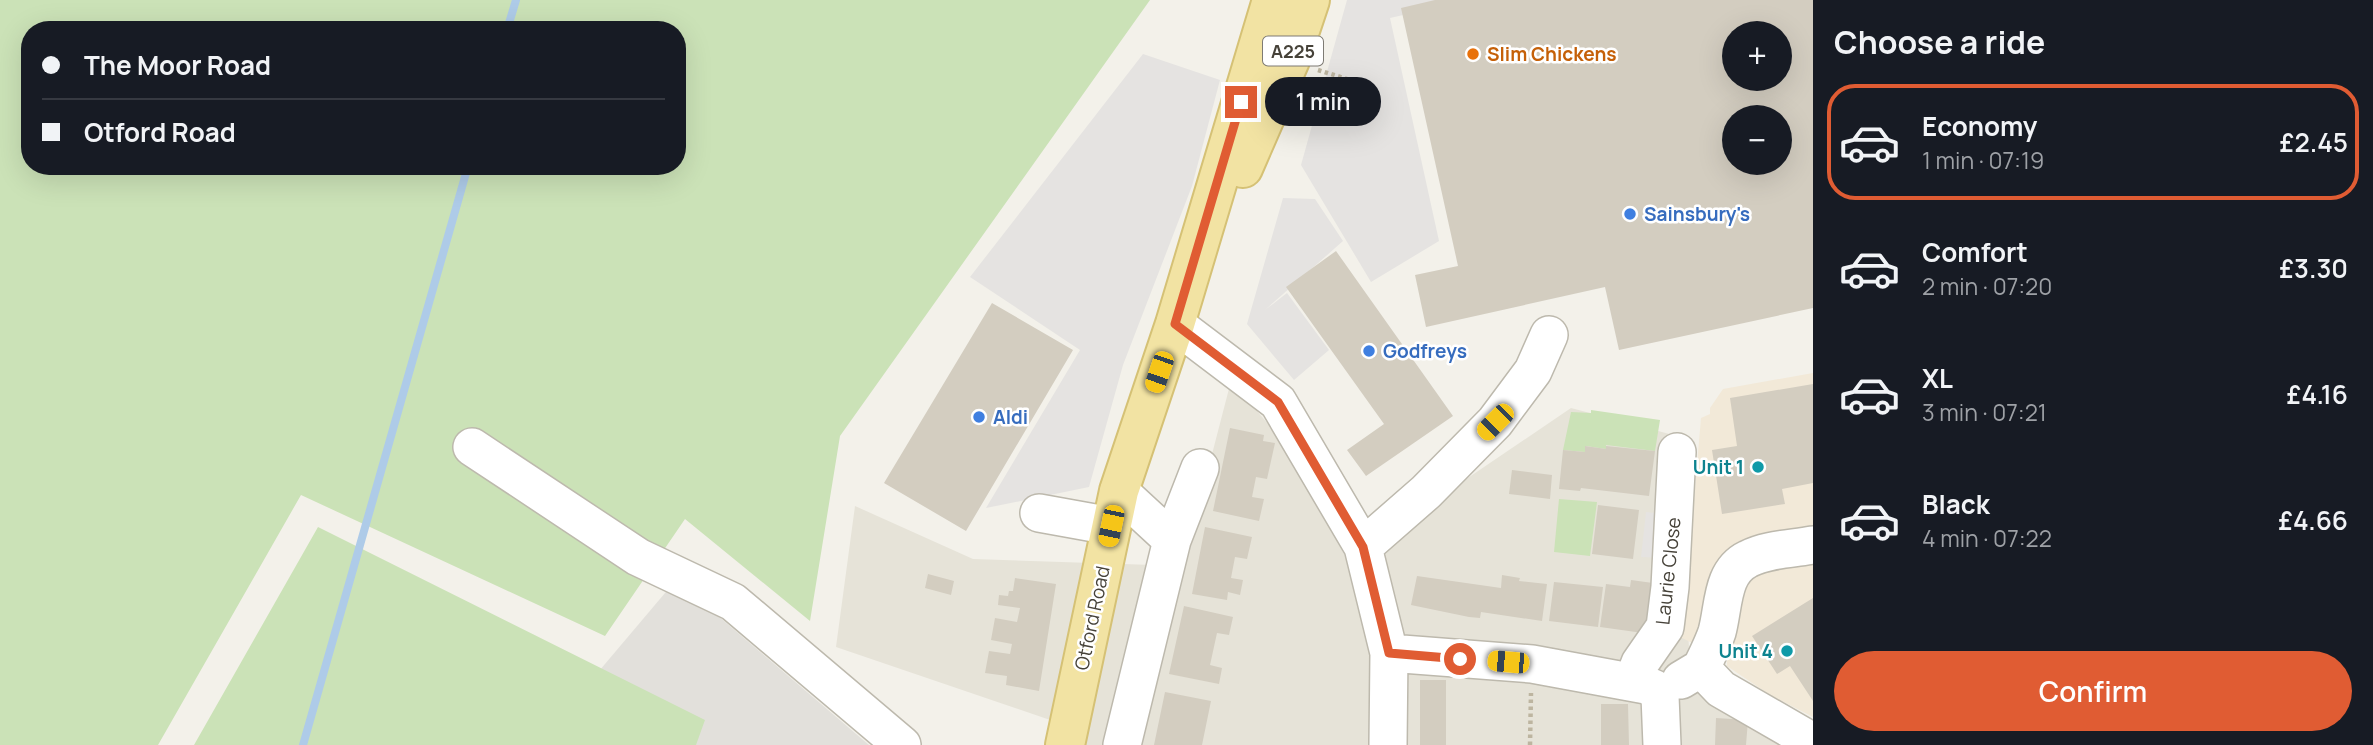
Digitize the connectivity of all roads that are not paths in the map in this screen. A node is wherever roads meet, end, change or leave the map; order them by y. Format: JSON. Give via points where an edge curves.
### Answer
{"nodes":[{"id":1,"x":1272,"y":0,"type":"edge"},
{"id":2,"x":1310,"y":0,"type":"edge"},
{"id":3,"x":1175,"y":324,"type":"junction"},
{"id":4,"x":1549,"y":335,"type":"dead end"},
{"id":5,"x":472,"y":447,"type":"dead end"},
{"id":6,"x":1677,"y":452,"type":"dead end"},
{"id":7,"x":1200,"y":468,"type":"dead end"},
{"id":8,"x":1115,"y":509,"type":"junction"},
{"id":9,"x":1039,"y":513,"type":"dead end"},
{"id":10,"x":1172,"y":540,"type":"junction"},
{"id":11,"x":1813,"y":545,"type":"edge"},
{"id":12,"x":1363,"y":547,"type":"junction"},
{"id":13,"x":1389,"y":653,"type":"junction"},
{"id":14,"x":1701,"y":668,"type":"junction"},
{"id":15,"x":1646,"y":687,"type":"junction"},
{"id":16,"x":1813,"y":742,"type":"edge"},
{"id":17,"x":902,"y":745,"type":"edge"},
{"id":18,"x":1065,"y":745,"type":"edge"},
{"id":19,"x":1122,"y":745,"type":"edge"},
{"id":20,"x":1388,"y":745,"type":"edge"},
{"id":21,"x":1662,"y":745,"type":"edge"}],
"edges":[{"from":1,"to":3,"type":"main road","name":"Otford Road","number":"A225"},
{"from":2,"to":3,"type":"main road","name":"Otford Road","number":"A225","via":[[1290,61]]},
{"from":3,"to":8,"type":"main road","name":"Otford Road","number":"A225"},
{"from":3,"to":12,"type":"street","via":[[1278,402]]},
{"from":4,"to":12,"type":"street","via":[[1533,371],[1495,422]]},
{"from":5,"to":17,"type":"street","via":[[638,557],[733,602]]},
{"from":6,"to":15,"type":"street","name":"Laurie Close","via":[[1665,627],[1640,663]]},
{"from":7,"to":10,"type":"street"},
{"from":8,"to":9,"type":"street"},
{"from":8,"to":10,"type":"street"},
{"from":8,"to":18,"type":"main road","name":"Otford Road","number":"A225"},
{"from":10,"to":19,"type":"street"},
{"from":11,"to":14,"type":"street","via":[[1748,558],[1735,567],[1727,583],[1717,634]]},
{"from":12,"to":13,"type":"street"},
{"from":13,"to":15,"type":"street","via":[[1532,664]]},
{"from":13,"to":20,"type":"street"},
{"from":14,"to":15,"type":"street"},
{"from":14,"to":16,"type":"street","via":[[1721,689]]},
{"from":15,"to":21,"type":"street","via":[[1661,702]]}]}
